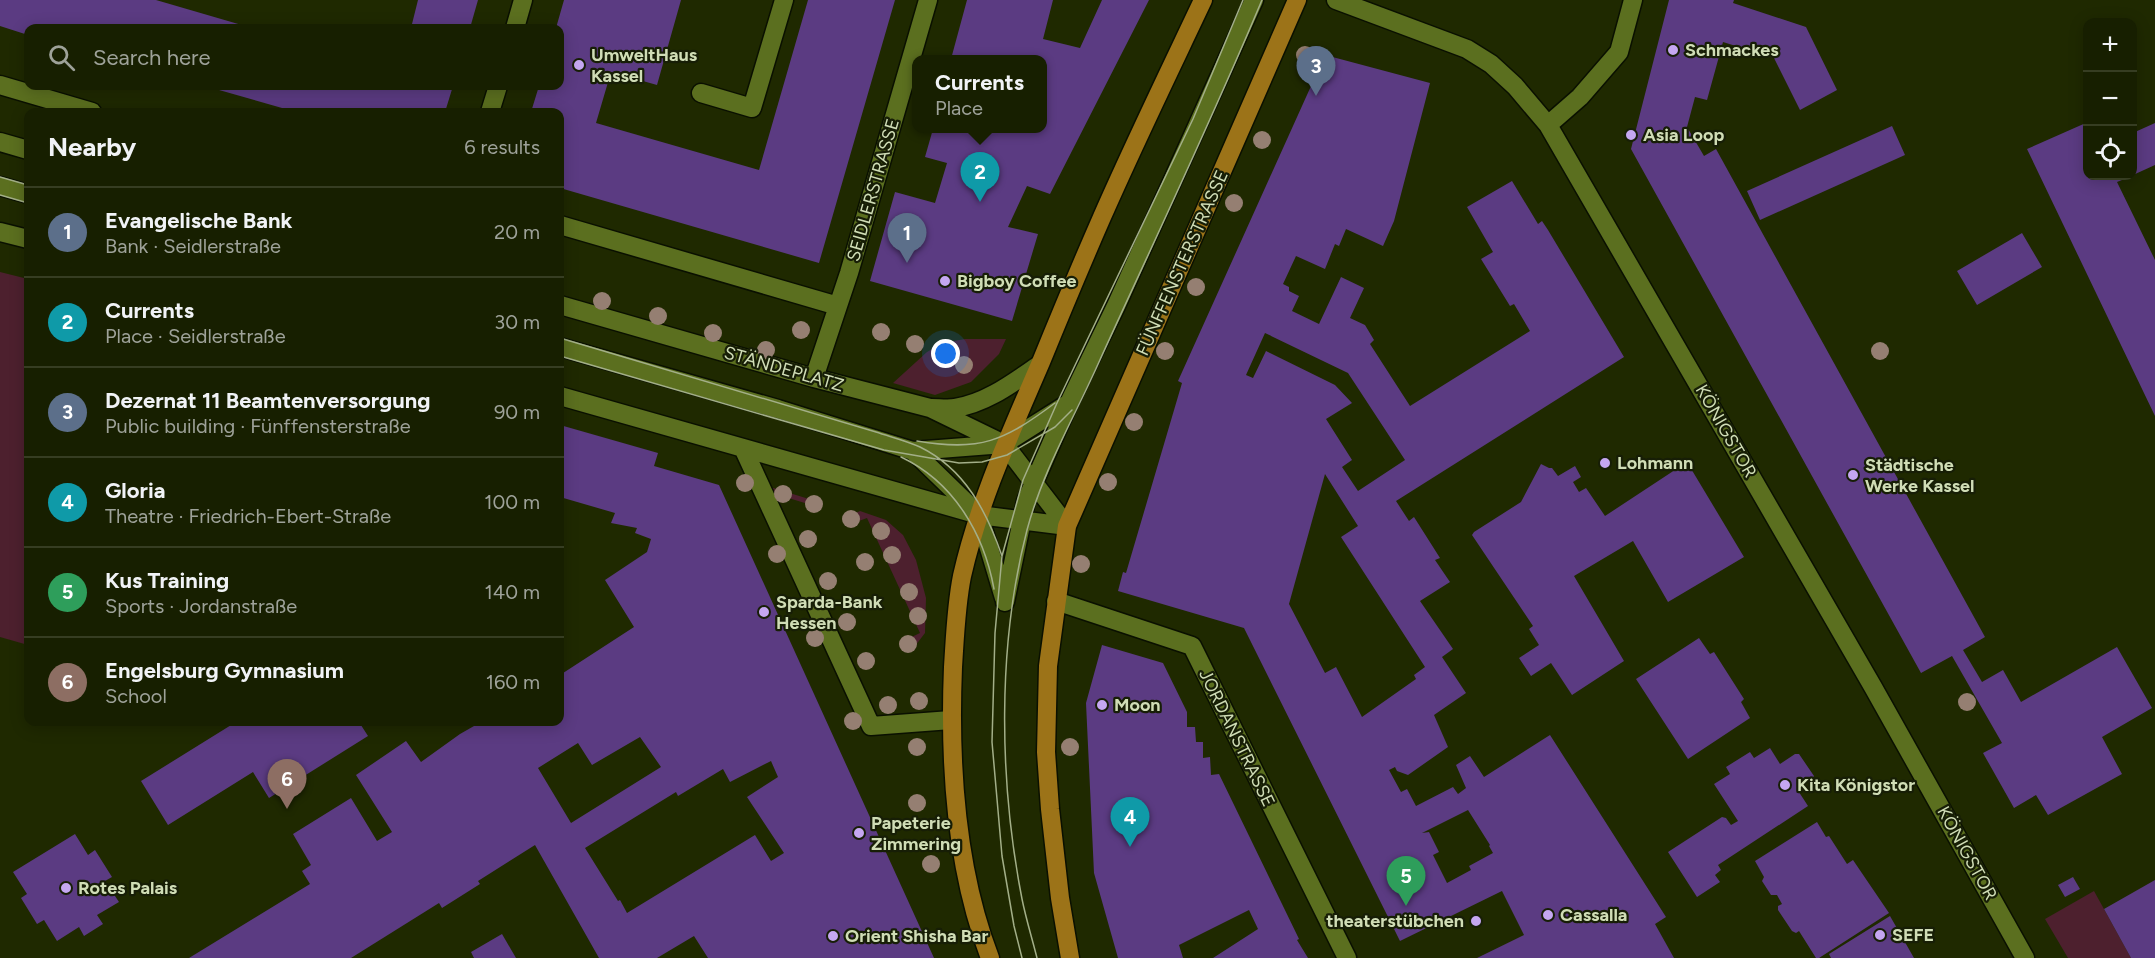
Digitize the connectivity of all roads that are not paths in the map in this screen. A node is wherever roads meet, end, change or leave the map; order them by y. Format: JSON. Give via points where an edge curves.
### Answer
{"nodes":[{"id":1,"x":523,"y":0,"type":"edge"},
{"id":2,"x":784,"y":0,"type":"edge"},
{"id":3,"x":928,"y":0,"type":"edge"},
{"id":4,"x":1203,"y":0,"type":"edge"},
{"id":5,"x":1254,"y":0,"type":"edge"},
{"id":6,"x":1297,"y":0,"type":"edge"},
{"id":7,"x":1336,"y":0,"type":"edge"},
{"id":8,"x":1633,"y":0,"type":"edge"},
{"id":9,"x":516,"y":24,"type":"edge"},
{"id":10,"x":0,"y":86,"type":"edge"},
{"id":11,"x":497,"y":90,"type":"edge"},
{"id":12,"x":701,"y":93,"type":"dead end"},
{"id":13,"x":78,"y":108,"type":"edge"},
{"id":14,"x":491,"y":108,"type":"edge"},
{"id":15,"x":1548,"y":124,"type":"junction"},
{"id":16,"x":0,"y":142,"type":"edge"},
{"id":17,"x":24,"y":149,"type":"edge"},
{"id":18,"x":0,"y":186,"type":"edge"},
{"id":19,"x":24,"y":193,"type":"edge"},
{"id":20,"x":564,"y":226,"type":"edge"},
{"id":21,"x":0,"y":232,"type":"edge"},
{"id":22,"x":24,"y":238,"type":"edge"},
{"id":23,"x":564,"y":306,"type":"edge"},
{"id":24,"x":838,"y":306,"type":"junction"},
{"id":25,"x":564,"y":348,"type":"edge"},
{"id":26,"x":1040,"y":365,"type":"junction"},
{"id":27,"x":814,"y":378,"type":"junction"},
{"id":28,"x":564,"y":397,"type":"edge"},
{"id":29,"x":1069,"y":403,"type":"junction"},
{"id":30,"x":930,"y":408,"type":"junction"},
{"id":31,"x":1004,"y":444,"type":"junction"},
{"id":32,"x":743,"y":448,"type":"junction"},
{"id":33,"x":913,"y":450,"type":"junction"},
{"id":34,"x":1034,"y":483,"type":"junction"},
{"id":35,"x":979,"y":515,"type":"junction"},
{"id":36,"x":1021,"y":520,"type":"junction"},
{"id":37,"x":1067,"y":526,"type":"junction"},
{"id":38,"x":1056,"y":601,"type":"junction"},
{"id":39,"x":951,"y":720,"type":"junction"},
{"id":40,"x":990,"y":958,"type":"edge"},
{"id":41,"x":1071,"y":958,"type":"edge"},
{"id":42,"x":1347,"y":958,"type":"edge"},
{"id":43,"x":2025,"y":958,"type":"edge"}],
"edges":[{"from":1,"to":9,"type":"street"},
{"from":2,"to":12,"type":"street","via":[[752,108]]},
{"from":3,"to":24,"type":"street","name":"SEIDLERSTRASSE"},
{"from":4,"to":26,"type":"main road","via":[[1102,217]]},
{"from":5,"to":29,"type":"street"},
{"from":6,"to":37,"type":"main road","name":"FÜNFFENSTERSTRASSE"},
{"from":7,"to":15,"type":"street","name":"KÖNIGSTOR","via":[[1467,49],[1515,86]]},
{"from":8,"to":15,"type":"street","via":[[1619,52],[1580,97]]},
{"from":10,"to":13,"type":"street"},
{"from":11,"to":14,"type":"street"},
{"from":15,"to":43,"type":"street","name":"KÖNIGSTOR"},
{"from":16,"to":17,"type":"street"},
{"from":18,"to":19,"type":"street"},
{"from":20,"to":24,"type":"street"},
{"from":21,"to":22,"type":"street"},
{"from":23,"to":27,"type":"street","name":"STÄNDEPLATZ"},
{"from":24,"to":27,"type":"street","name":"SEIDLERSTRASSE"},
{"from":25,"to":33,"type":"street"},
{"from":26,"to":30,"type":"street","via":[[978,401],[955,408]]},
{"from":26,"to":31,"type":"main road"},
{"from":27,"to":30,"type":"street","name":"STÄNDEPLATZ"},
{"from":28,"to":32,"type":"street"},
{"from":29,"to":31,"type":"street"},
{"from":29,"to":34,"type":"street"},
{"from":30,"to":31,"type":"street","name":"STÄNDEPLATZ"},
{"from":31,"to":33,"type":"street"},
{"from":31,"to":34,"type":"street"},
{"from":31,"to":35,"type":"main road"},
{"from":32,"to":35,"type":"street"},
{"from":32,"to":39,"type":"street","via":[[871,726]]},
{"from":33,"to":35,"type":"street"},
{"from":34,"to":36,"type":"street"},
{"from":34,"to":37,"type":"street"},
{"from":35,"to":36,"type":"street"},
{"from":35,"to":36,"type":"street","via":[[1005,602]]},
{"from":35,"to":39,"type":"main road","via":[[962,577],[955,627]]},
{"from":36,"to":37,"type":"street"},
{"from":37,"to":38,"type":"main road","name":"FÜNFFENSTERSTRASSE"},
{"from":38,"to":41,"type":"main road","name":"FÜNFFENSTERSTRASSE","via":[[1048,666],[1046,752],[1058,887]]},
{"from":38,"to":42,"type":"street","name":"JORDANSTRASSE","via":[[1192,646]]},
{"from":39,"to":40,"type":"main road","via":[[962,856]]}]}
